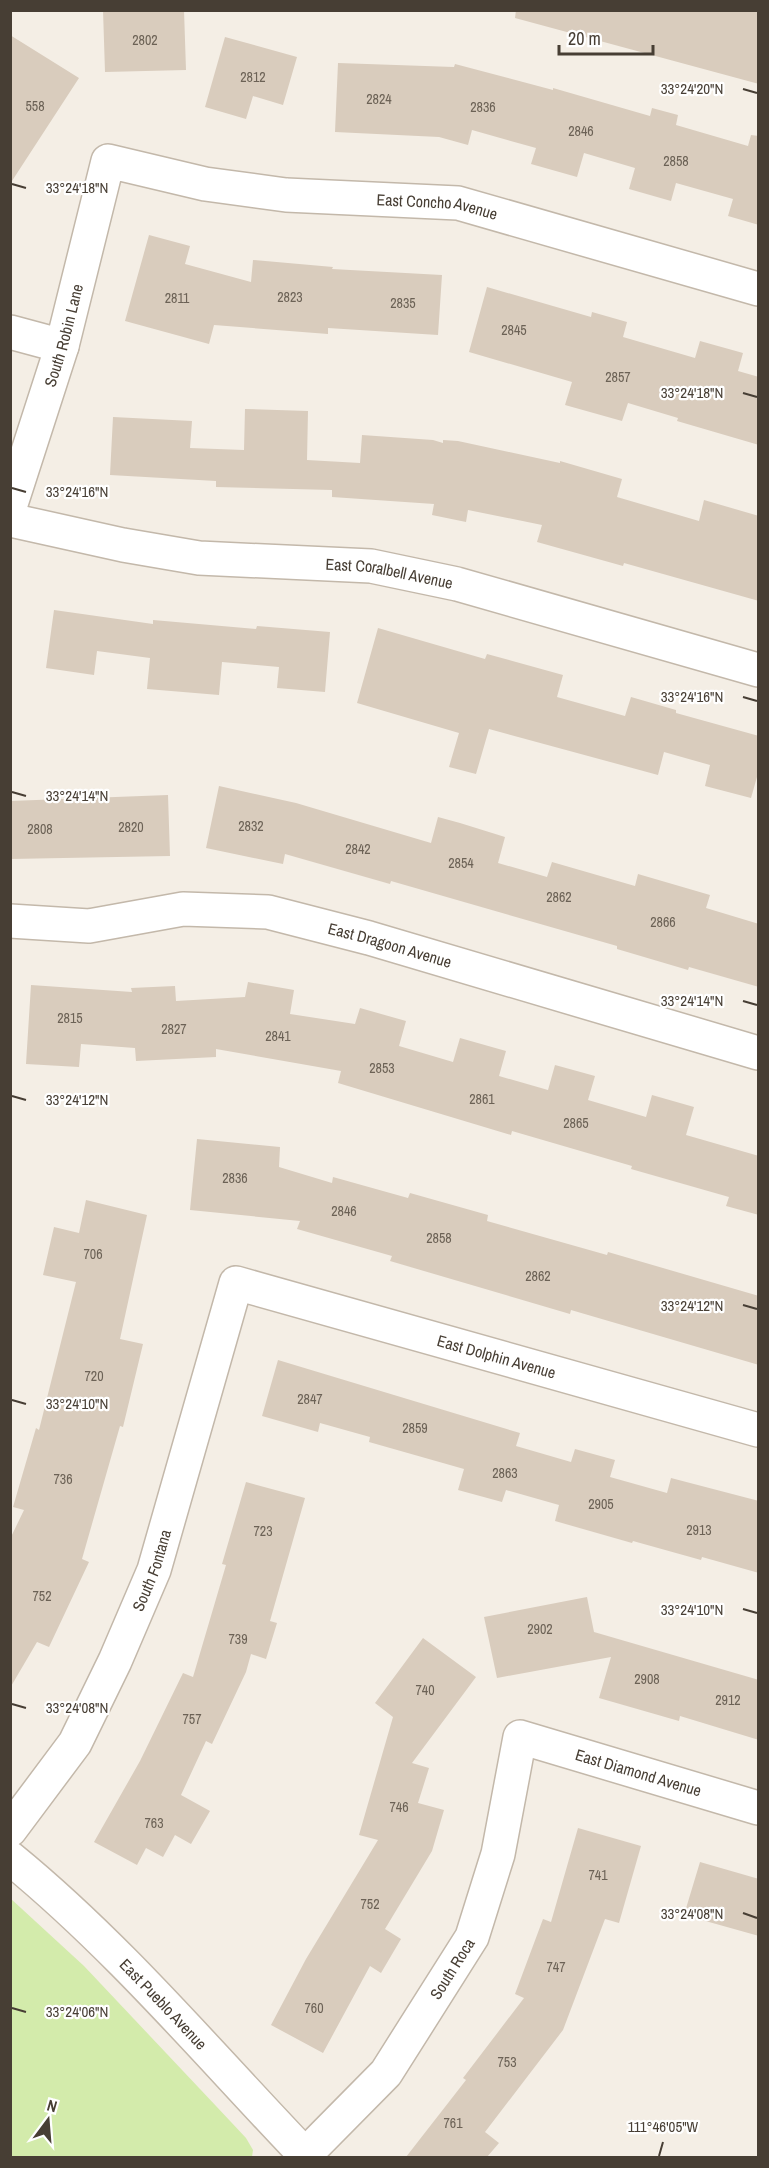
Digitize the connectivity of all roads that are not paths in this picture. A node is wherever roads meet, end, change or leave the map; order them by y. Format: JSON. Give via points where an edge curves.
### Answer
{"nodes":[{"id":1,"x":108,"y":161,"type":"joint"},
{"id":2,"x":759,"y":289,"type":"edge"},
{"id":3,"x":10,"y":332,"type":"edge"},
{"id":4,"x":62,"y":346,"type":"junction"},
{"id":5,"x":10,"y":507,"type":"edge"},
{"id":6,"x":10,"y":520,"type":"edge"},
{"id":7,"x":759,"y":670,"type":"edge"},
{"id":8,"x":10,"y":921,"type":"edge"},
{"id":9,"x":759,"y":1053,"type":"edge"},
{"id":10,"x":236,"y":1283,"type":"joint"},
{"id":11,"x":759,"y":1430,"type":"edge"},
{"id":12,"x":519,"y":1737,"type":"joint"},
{"id":13,"x":759,"y":1808,"type":"edge"},
{"id":14,"x":10,"y":1830,"type":"edge"},
{"id":15,"x":10,"y":1858,"type":"edge"},
{"id":16,"x":305,"y":2157,"type":"edge"}],
"edges":[{"from":1,"to":2,"type":"street","name":"East Concho Avenue","via":[[205,184],[286,195],[458,202]]},
{"from":1,"to":4,"type":"street","name":"South Robin Lane"},
{"from":3,"to":4,"type":"street"},
{"from":4,"to":5,"type":"street","name":"South Robin Lane"},
{"from":6,"to":7,"type":"street","name":"East Coralbell Avenue","via":[[199,558],[371,566],[457,584]]},
{"from":8,"to":9,"type":"street","name":"East Dragoon Avenue","via":[[89,927],[183,909],[268,912]]},
{"from":10,"to":11,"type":"street","name":"East Dolphin Avenue"},
{"from":10,"to":14,"type":"street","name":"South Fontana","via":[[154,1570],[75,1743]]},
{"from":12,"to":13,"type":"street","name":"East Diamond Avenue"},
{"from":12,"to":16,"type":"street","name":"South Roca","via":[[498,1854],[472,1937],[386,2073]]},
{"from":15,"to":16,"type":"street","name":"East Pueblo Avenue","via":[[153,1993]]}]}
